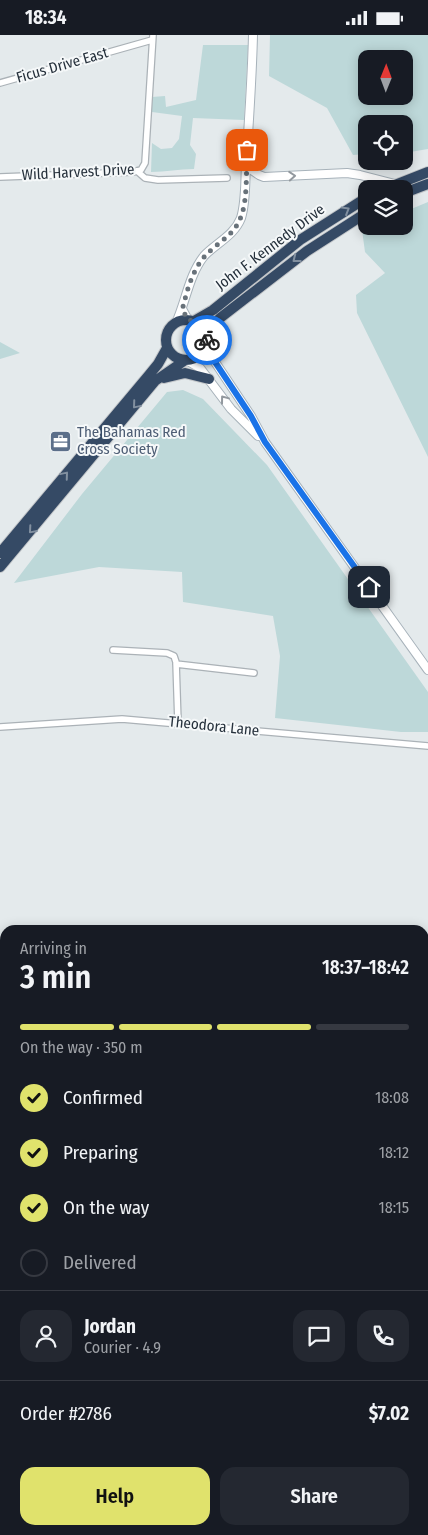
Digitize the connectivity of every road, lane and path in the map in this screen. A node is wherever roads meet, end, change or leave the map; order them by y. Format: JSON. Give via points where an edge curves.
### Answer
{"nodes":[{"id":1,"x":253,"y":35,"type":"edge"},
{"id":2,"x":152,"y":37,"type":"edge"},
{"id":3,"x":0,"y":83,"type":"edge"},
{"id":4,"x":246,"y":166,"type":"junction"},
{"id":5,"x":137,"y":171,"type":"junction"},
{"id":6,"x":428,"y":172,"type":"edge"},
{"id":7,"x":0,"y":177,"type":"edge"},
{"id":8,"x":227,"y":178,"type":"dead end"},
{"id":9,"x":372,"y":180,"type":"edge"},
{"id":10,"x":408,"y":180,"type":"edge"},
{"id":11,"x":428,"y":184,"type":"edge"},
{"id":12,"x":413,"y":190,"type":"edge"},
{"id":13,"x":358,"y":203,"type":"edge"},
{"id":14,"x":358,"y":218,"type":"edge"},
{"id":15,"x":182,"y":309,"type":"junction"},
{"id":16,"x":191,"y":321,"type":"junction"},
{"id":17,"x":176,"y":323,"type":"junction"},
{"id":18,"x":206,"y":338,"type":"junction"},
{"id":19,"x":167,"y":348,"type":"junction"},
{"id":20,"x":186,"y":361,"type":"junction"},
{"id":21,"x":209,"y":379,"type":"junction"},
{"id":22,"x":156,"y":381,"type":"junction"},
{"id":23,"x":265,"y":442,"type":"junction"},
{"id":24,"x":0,"y":553,"type":"edge"},
{"id":25,"x":0,"y":567,"type":"edge"},
{"id":26,"x":113,"y":650,"type":"dead end"},
{"id":27,"x":176,"y":664,"type":"junction"},
{"id":28,"x":428,"y":670,"type":"edge"},
{"id":29,"x":254,"y":673,"type":"dead end"},
{"id":30,"x":178,"y":723,"type":"junction"},
{"id":31,"x":0,"y":727,"type":"edge"},
{"id":32,"x":428,"y":746,"type":"edge"}],
"edges":[{"from":1,"to":4,"type":"main road"},
{"from":2,"to":3,"type":"street","name":"Ficus Drive East"},
{"from":2,"to":5,"type":"street","name":"Wild Harvest Drive","via":[[145,163]]},
{"from":4,"to":9,"type":"main road","one_way":true,"via":[[264,177],[347,173]]},
{"from":4,"to":15,"type":"main road","via":[[240,219],[233,230],[204,256]]},
{"from":5,"to":7,"type":"street","name":"Wild Harvest Drive"},
{"from":5,"to":8,"type":"street","via":[[158,180]]},
{"from":6,"to":10,"type":"highway"},
{"from":11,"to":12,"type":"highway"},
{"from":16,"to":13,"type":"highway","name":"John F. Kennedy Drive","one_way":true,"via":[[213,310],[300,240]]},
{"from":14,"to":18,"type":"highway","name":"John F. Kennedy Drive","one_way":true,"via":[[307,251],[220,318]]},
{"from":15,"to":16,"type":"main road"},
{"from":15,"to":17,"type":"main road"},
{"from":16,"to":17,"type":"highway","name":"John F. Kennedy Drive"},
{"from":16,"to":18,"type":"highway","via":[[201,326]]},
{"from":17,"to":19,"type":"highway","via":[[166,335]]},
{"from":18,"to":20,"type":"highway","name":"John F. Kennedy Drive","via":[[202,354]]},
{"from":18,"to":23,"type":"main road","via":[[213,359]]},
{"from":19,"to":20,"type":"highway","via":[[174,357]]},
{"from":24,"to":19,"type":"highway","one_way":true,"via":[[154,370]]},
{"from":20,"to":21,"type":"main road","via":[[197,366]]},
{"from":20,"to":22,"type":"highway","name":"John F. Kennedy Drive"},
{"from":21,"to":22,"type":"highway","via":[[185,373]]},
{"from":23,"to":21,"type":"main road","one_way":true,"via":[[231,409]]},
{"from":22,"to":25,"type":"highway","name":"John F. Kennedy Drive","one_way":true},
{"from":23,"to":28,"type":"main road"},
{"from":26,"to":27,"type":"street","via":[[167,653],[174,656]]},
{"from":27,"to":29,"type":"street"},
{"from":27,"to":30,"type":"street"},
{"from":30,"to":31,"type":"street","name":"Theodora Lane","via":[[102,719]]},
{"from":30,"to":32,"type":"street","name":"Theodora Lane"}]}
